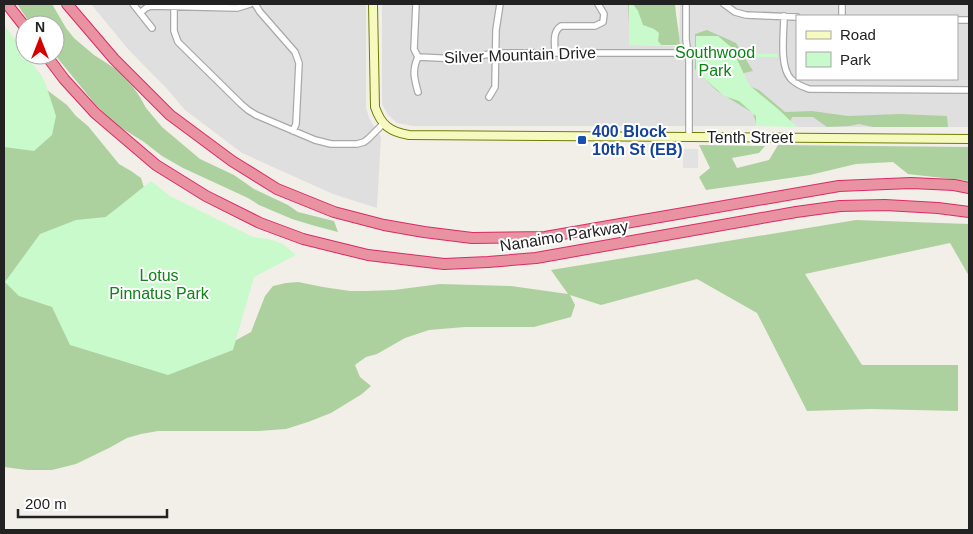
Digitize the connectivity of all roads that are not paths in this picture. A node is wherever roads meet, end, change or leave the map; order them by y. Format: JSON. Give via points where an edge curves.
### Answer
{"nodes":[{"id":1,"x":7,"y":4,"type":"edge"},
{"id":2,"x":67,"y":4,"type":"edge"},
{"id":3,"x":133,"y":4,"type":"edge"},
{"id":4,"x":250,"y":4,"type":"edge"},
{"id":5,"x":255,"y":4,"type":"edge"},
{"id":6,"x":374,"y":4,"type":"edge"},
{"id":7,"x":416,"y":4,"type":"edge"},
{"id":8,"x":500,"y":4,"type":"edge"},
{"id":9,"x":598,"y":4,"type":"edge"},
{"id":10,"x":686,"y":4,"type":"edge"},
{"id":11,"x":724,"y":4,"type":"edge"},
{"id":12,"x":174,"y":8,"type":"junction"},
{"id":13,"x":140,"y":13,"type":"junction"},
{"id":14,"x":16,"y":15,"type":"edge"},
{"id":15,"x":784,"y":16,"type":"junction"},
{"id":16,"x":796,"y":17,"type":"edge"},
{"id":17,"x":152,"y":28,"type":"dead end"},
{"id":18,"x":496,"y":53,"type":"junction"},
{"id":19,"x":555,"y":53,"type":"junction"},
{"id":20,"x":688,"y":53,"type":"junction"},
{"id":21,"x":418,"y":57,"type":"junction"},
{"id":22,"x":54,"y":65,"type":"edge"},
{"id":23,"x":969,"y":90,"type":"edge"},
{"id":24,"x":418,"y":92,"type":"dead end"},
{"id":25,"x":489,"y":97,"type":"dead end"},
{"id":26,"x":383,"y":124,"type":"junction"},
{"id":27,"x":293,"y":131,"type":"junction"},
{"id":28,"x":688,"y":137,"type":"junction"},
{"id":29,"x":969,"y":139,"type":"edge"},
{"id":30,"x":969,"y":188,"type":"edge"},
{"id":31,"x":969,"y":212,"type":"edge"}],
"edges":[{"from":1,"to":14,"type":"highway"},
{"from":2,"to":30,"type":"highway","name":"Nanaimo Parkway","via":[[114,59],[170,115],[232,161],[277,189],[334,212],[384,225],[472,238],[545,237],[839,186],[910,183]]},
{"from":3,"to":13,"type":"street"},
{"from":4,"to":12,"type":"street","via":[[237,8]]},
{"from":5,"to":27,"type":"street","via":[[298,58],[296,124]]},
{"from":6,"to":26,"type":"street","via":[[374,97],[377,115]]},
{"from":7,"to":21,"type":"street","via":[[414,49]]},
{"from":8,"to":18,"type":"street"},
{"from":9,"to":19,"type":"street","via":[[604,14],[603,22],[595,26],[561,26],[555,35]]},
{"from":10,"to":20,"type":"street"},
{"from":11,"to":15,"type":"street","via":[[746,15]]},
{"from":12,"to":13,"type":"street","via":[[151,6]]},
{"from":12,"to":27,"type":"street","via":[[175,37],[183,48],[248,110]]},
{"from":13,"to":17,"type":"street"},
{"from":15,"to":16,"type":"street"},
{"from":15,"to":23,"type":"street","via":[[786,69],[800,86],[809,89]]},
{"from":18,"to":19,"type":"street","name":"Silver Mountain Drive"},
{"from":18,"to":21,"type":"street","name":"Silver Mountain Drive","via":[[462,58]]},
{"from":18,"to":25,"type":"street","via":[[495,87]]},
{"from":19,"to":20,"type":"street","name":"Silver Mountain Drive"},
{"from":20,"to":28,"type":"street"},
{"from":21,"to":24,"type":"street","via":[[414,65],[414,79]]},
{"from":22,"to":31,"type":"highway","name":"Nanaimo Parkway","via":[[95,113],[156,165],[206,196],[303,240],[368,255],[444,264],[488,262],[536,258],[840,206],[885,205]]},
{"from":26,"to":27,"type":"street","via":[[364,142],[356,144],[324,143]]},
{"from":26,"to":28,"type":"street","name":"Tenth Street","via":[[393,131],[409,135]]},
{"from":28,"to":29,"type":"street","name":"Tenth Street"}]}
